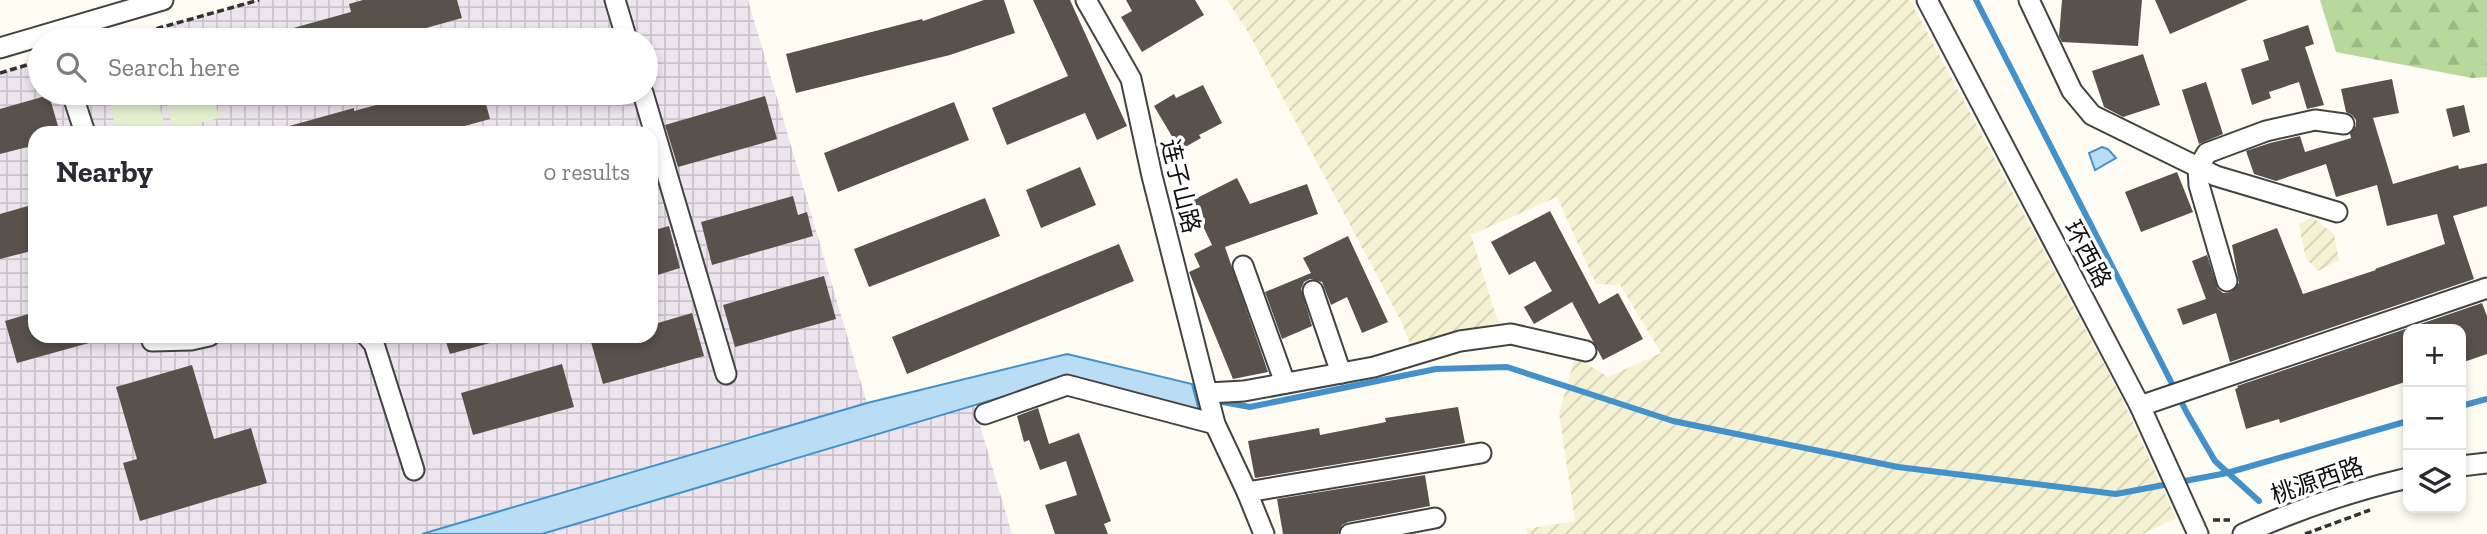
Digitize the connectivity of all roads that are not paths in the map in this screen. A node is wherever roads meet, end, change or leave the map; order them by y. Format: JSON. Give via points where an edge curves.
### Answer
{"nodes":[{"id":1,"x":163,"y":0,"type":"edge"},
{"id":2,"x":615,"y":0,"type":"edge"},
{"id":3,"x":1086,"y":0,"type":"edge"},
{"id":4,"x":1927,"y":0,"type":"edge"},
{"id":5,"x":2029,"y":0,"type":"edge"},
{"id":6,"x":78,"y":28,"type":"edge"},
{"id":7,"x":623,"y":28,"type":"edge"},
{"id":8,"x":28,"y":42,"type":"edge"},
{"id":9,"x":0,"y":48,"type":"edge"},
{"id":10,"x":76,"y":105,"type":"edge"},
{"id":11,"x":647,"y":105,"type":"edge"},
{"id":12,"x":2343,"y":124,"type":"dead end"},
{"id":13,"x":83,"y":126,"type":"edge"},
{"id":14,"x":653,"y":126,"type":"edge"},
{"id":15,"x":658,"y":144,"type":"edge"},
{"id":16,"x":2198,"y":168,"type":"junction"},
{"id":17,"x":2337,"y":212,"type":"dead end"},
{"id":18,"x":1243,"y":266,"type":"dead end"},
{"id":19,"x":2227,"y":281,"type":"dead end"},
{"id":20,"x":2487,"y":288,"type":"edge"},
{"id":21,"x":1313,"y":291,"type":"dead end"},
{"id":22,"x":373,"y":343,"type":"edge"},
{"id":23,"x":1586,"y":351,"type":"dead end"},
{"id":24,"x":1341,"y":373,"type":"junction"},
{"id":25,"x":726,"y":374,"type":"dead end"},
{"id":26,"x":1285,"y":383,"type":"junction"},
{"id":27,"x":1208,"y":393,"type":"junction"},
{"id":28,"x":2140,"y":406,"type":"junction"},
{"id":29,"x":985,"y":414,"type":"dead end"},
{"id":30,"x":1215,"y":424,"type":"junction"},
{"id":31,"x":1481,"y":453,"type":"dead end"},
{"id":32,"x":2487,"y":463,"type":"edge"},
{"id":33,"x":2466,"y":466,"type":"edge"},
{"id":34,"x":414,"y":470,"type":"dead end"},
{"id":35,"x":2403,"y":479,"type":"edge"},
{"id":36,"x":1247,"y":492,"type":"junction"},
{"id":37,"x":1435,"y":518,"type":"dead end"},
{"id":38,"x":1264,"y":534,"type":"edge"},
{"id":39,"x":1350,"y":534,"type":"edge"},
{"id":40,"x":2199,"y":534,"type":"edge"},
{"id":41,"x":2244,"y":534,"type":"edge"}],
"edges":[{"from":1,"to":6,"type":"street"},
{"from":2,"to":7,"type":"street"},
{"from":3,"to":27,"type":"street","name":"连子山路","via":[[1131,79]]},
{"from":4,"to":28,"type":"street","name":"环西路"},
{"from":5,"to":16,"type":"street","via":[[2072,91],[2092,115]]},
{"from":8,"to":9,"type":"street"},
{"from":10,"to":13,"type":"street"},
{"from":11,"to":14,"type":"street"},
{"from":12,"to":16,"type":"street","via":[[2315,120],[2266,131],[2207,153]]},
{"from":15,"to":25,"type":"street"},
{"from":16,"to":17,"type":"street"},
{"from":16,"to":19,"type":"street"},
{"from":18,"to":26,"type":"street"},
{"from":20,"to":28,"type":"street"},
{"from":21,"to":24,"type":"street"},
{"from":22,"to":34,"type":"street"},
{"from":23,"to":24,"type":"street","via":[[1511,334],[1460,341]]},
{"from":24,"to":26,"type":"street"},
{"from":26,"to":27,"type":"street"},
{"from":27,"to":30,"type":"street","name":"连子山路"},
{"from":28,"to":40,"type":"street","name":"环西路"},
{"from":29,"to":30,"type":"street","via":[[1067,385]]},
{"from":30,"to":36,"type":"street"},
{"from":31,"to":36,"type":"street"},
{"from":32,"to":33,"type":"street"},
{"from":35,"to":41,"type":"street","name":"桃源西路","via":[[2276,519]]},
{"from":36,"to":38,"type":"street"},
{"from":37,"to":39,"type":"street"}]}
